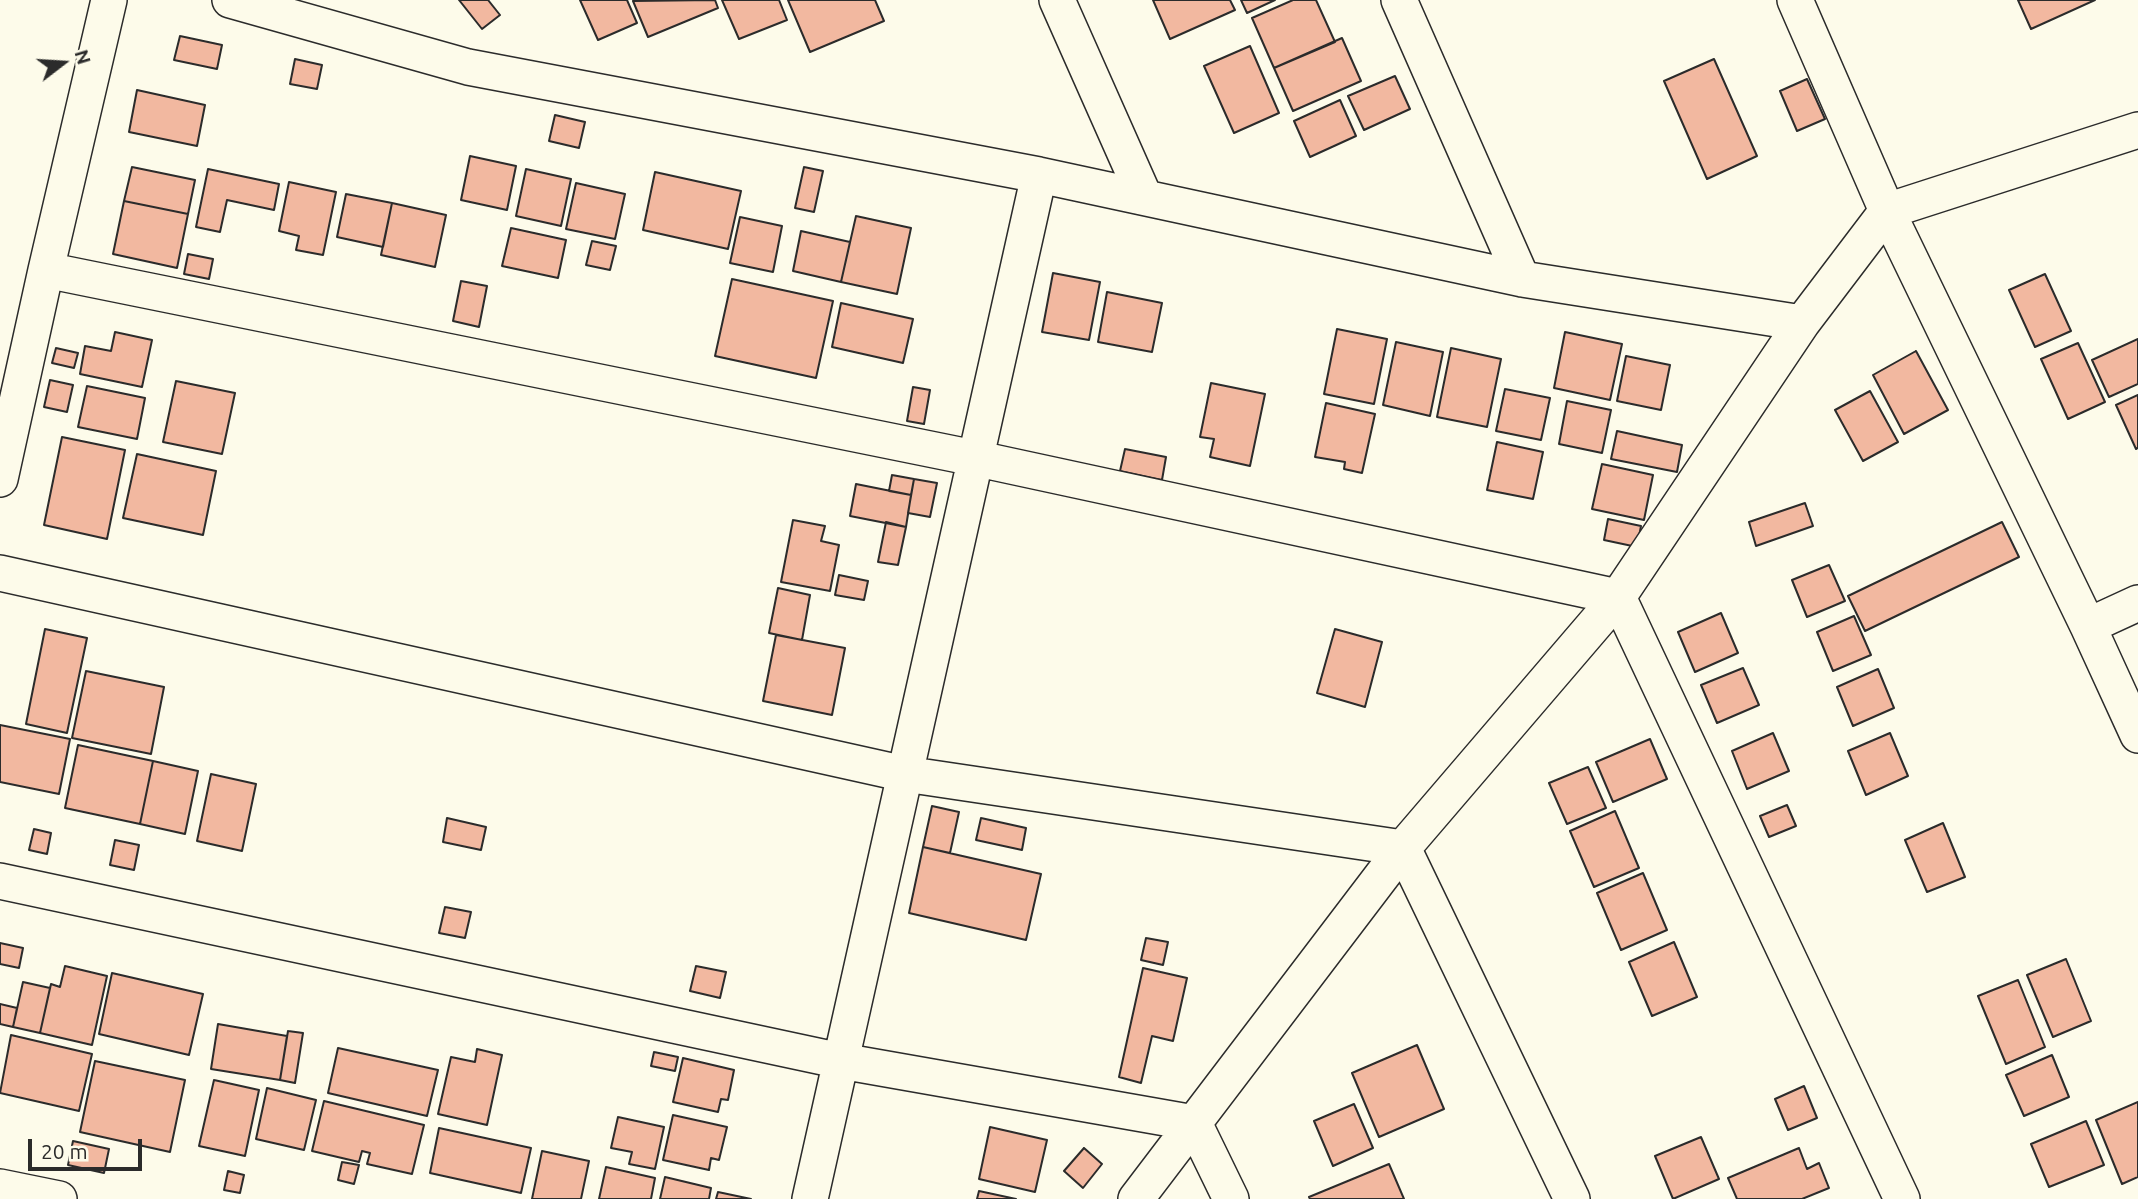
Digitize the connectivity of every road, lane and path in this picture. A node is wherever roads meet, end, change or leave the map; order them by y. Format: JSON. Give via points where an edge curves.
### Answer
{"nodes":[{"id":1,"x":109,"y":0,"type":"edge"},
{"id":2,"x":234,"y":0,"type":"edge"},
{"id":3,"x":1056,"y":0,"type":"edge"},
{"id":4,"x":1399,"y":0,"type":"edge"},
{"id":5,"x":1795,"y":0,"type":"edge"},
{"id":6,"x":2138,"y":130,"type":"edge"},
{"id":7,"x":1039,"y":175,"type":"junction"},
{"id":8,"x":1144,"y":196,"type":"junction"},
{"id":9,"x":1887,"y":211,"type":"junction"},
{"id":10,"x":46,"y":270,"type":"junction"},
{"id":11,"x":1522,"y":279,"type":"junction"},
{"id":12,"x":1802,"y":323,"type":"junction"},
{"id":13,"x":974,"y":458,"type":"junction"},
{"id":14,"x":0,"y":479,"type":"edge"},
{"id":15,"x":0,"y":573,"type":"edge"},
{"id":16,"x":1618,"y":597,"type":"junction"},
{"id":17,"x":2138,"y":603,"type":"edge"},
{"id":18,"x":2088,"y":626,"type":"junction"},
{"id":19,"x":2138,"y":735,"type":"edge"},
{"id":20,"x":905,"y":774,"type":"junction"},
{"id":21,"x":1403,"y":848,"type":"junction"},
{"id":22,"x":0,"y":881,"type":"edge"},
{"id":23,"x":841,"y":1061,"type":"junction"},
{"id":24,"x":1194,"y":1123,"type":"junction"},
{"id":25,"x":0,"y":1187,"type":"edge"},
{"id":26,"x":60,"y":1199,"type":"edge"},
{"id":27,"x":810,"y":1199,"type":"edge"},
{"id":28,"x":1136,"y":1199,"type":"edge"},
{"id":29,"x":1231,"y":1199,"type":"edge"},
{"id":30,"x":1572,"y":1199,"type":"edge"},
{"id":31,"x":1902,"y":1199,"type":"edge"}],
"edges":[{"from":1,"to":10,"type":"street"},
{"from":2,"to":7,"type":"street","via":[[468,66]]},
{"from":3,"to":8,"type":"street"},
{"from":4,"to":11,"type":"street"},
{"from":5,"to":9,"type":"street"},
{"from":6,"to":9,"type":"street"},
{"from":7,"to":8,"type":"street"},
{"from":7,"to":13,"type":"street"},
{"from":8,"to":11,"type":"street"},
{"from":9,"to":12,"type":"street"},
{"from":9,"to":18,"type":"street"},
{"from":10,"to":13,"type":"street"},
{"from":10,"to":14,"type":"street"},
{"from":11,"to":12,"type":"street"},
{"from":12,"to":16,"type":"street"},
{"from":13,"to":16,"type":"street"},
{"from":13,"to":20,"type":"street"},
{"from":15,"to":20,"type":"street"},
{"from":16,"to":21,"type":"street"},
{"from":16,"to":31,"type":"street"},
{"from":17,"to":18,"type":"street"},
{"from":18,"to":19,"type":"street"},
{"from":20,"to":21,"type":"street"},
{"from":20,"to":23,"type":"street"},
{"from":21,"to":24,"type":"street"},
{"from":21,"to":30,"type":"street"},
{"from":22,"to":23,"type":"street"},
{"from":23,"to":24,"type":"street"},
{"from":23,"to":27,"type":"street"},
{"from":24,"to":28,"type":"street"},
{"from":24,"to":29,"type":"street"},
{"from":25,"to":26,"type":"street"}]}
